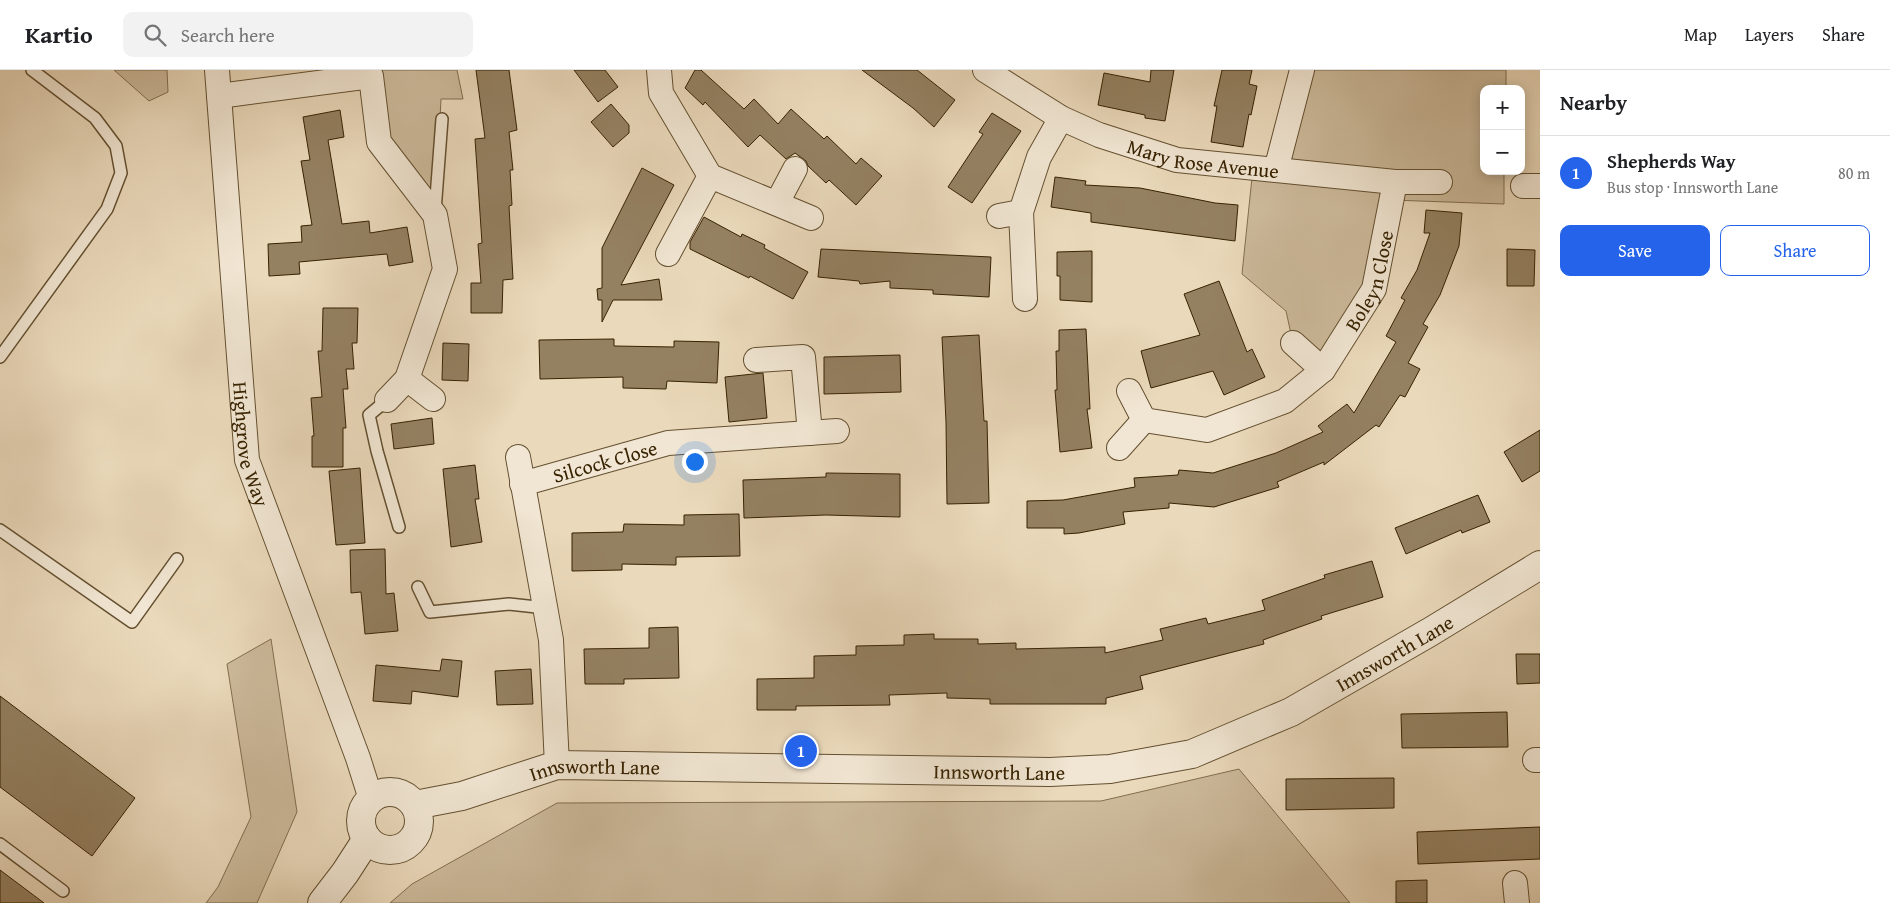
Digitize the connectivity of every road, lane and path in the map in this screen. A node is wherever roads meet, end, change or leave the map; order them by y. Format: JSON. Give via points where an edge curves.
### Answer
{"nodes":[{"id":1,"x":32,"y":70,"type":"edge"},
{"id":2,"x":217,"y":70,"type":"edge"},
{"id":3,"x":659,"y":70,"type":"edge"},
{"id":4,"x":985,"y":70,"type":"edge"},
{"id":5,"x":1302,"y":70,"type":"edge"},
{"id":6,"x":371,"y":73,"type":"edge"},
{"id":7,"x":218,"y":96,"type":"junction"},
{"id":8,"x":1061,"y":118,"type":"junction"},
{"id":9,"x":442,"y":119,"type":"dead end"},
{"id":10,"x":796,"y":169,"type":"dead end"},
{"id":11,"x":1276,"y":170,"type":"junction"},
{"id":12,"x":710,"y":176,"type":"junction"},
{"id":13,"x":1395,"y":182,"type":"junction"},
{"id":14,"x":1440,"y":182,"type":"dead end"},
{"id":15,"x":777,"y":204,"type":"junction"},
{"id":16,"x":435,"y":215,"type":"junction"},
{"id":17,"x":811,"y":218,"type":"dead end"},
{"id":18,"x":668,"y":254,"type":"dead end"},
{"id":19,"x":1025,"y":299,"type":"dead end"},
{"id":20,"x":1293,"y":343,"type":"dead end"},
{"id":21,"x":0,"y":357,"type":"edge"},
{"id":22,"x":756,"y":360,"type":"dead end"},
{"id":23,"x":1323,"y":370,"type":"junction"},
{"id":24,"x":407,"y":379,"type":"junction"},
{"id":25,"x":1129,"y":391,"type":"dead end"},
{"id":26,"x":433,"y":399,"type":"dead end"},
{"id":27,"x":387,"y":400,"type":"joint"},
{"id":28,"x":1144,"y":420,"type":"junction"},
{"id":29,"x":837,"y":431,"type":"dead end"},
{"id":30,"x":810,"y":433,"type":"junction"},
{"id":31,"x":1119,"y":448,"type":"dead end"},
{"id":32,"x":518,"y":456,"type":"dead end"},
{"id":33,"x":522,"y":484,"type":"junction"},
{"id":34,"x":398,"y":527,"type":"dead end"},
{"id":35,"x":0,"y":530,"type":"edge"},
{"id":36,"x":177,"y":559,"type":"dead end"},
{"id":37,"x":1540,"y":565,"type":"edge"},
{"id":38,"x":418,"y":587,"type":"dead end"},
{"id":39,"x":546,"y":608,"type":"junction"},
{"id":40,"x":557,"y":765,"type":"junction"},
{"id":41,"x":371,"y":800,"type":"junction"},
{"id":42,"x":415,"y":805,"type":"junction"},
{"id":43,"x":366,"y":839,"type":"junction"},
{"id":44,"x":0,"y":844,"type":"edge"},
{"id":45,"x":64,"y":891,"type":"dead end"},
{"id":46,"x":322,"y":903,"type":"edge"}],
"edges":[{"from":1,"to":21,"type":"lane","via":[[95,118],[116,146],[121,173],[107,209]]},
{"from":2,"to":7,"type":"street","name":"Highgrove Way"},
{"from":3,"to":12,"type":"street","via":[[661,93]]},
{"from":4,"to":8,"type":"street","name":"Mary Rose Avenue"},
{"from":5,"to":11,"type":"street"},
{"from":6,"to":7,"type":"street"},
{"from":6,"to":16,"type":"street","via":[[380,142]]},
{"from":7,"to":41,"type":"street","name":"Highgrove Way","via":[[247,460]]},
{"from":8,"to":11,"type":"street","name":"Mary Rose Avenue","via":[[1099,135],[1177,160]]},
{"from":8,"to":19,"type":"street","via":[[1010,214]]},
{"from":9,"to":16,"type":"lane"},
{"from":10,"to":15,"type":"street"},
{"from":11,"to":13,"type":"street","name":"Mary Rose Avenue"},
{"from":12,"to":15,"type":"street"},
{"from":12,"to":18,"type":"street"},
{"from":13,"to":14,"type":"street","name":"Mary Rose Avenue"},
{"from":13,"to":23,"type":"street","name":"Boleyn Close","via":[[1374,289]]},
{"from":15,"to":17,"type":"street"},
{"from":16,"to":24,"type":"street","via":[[445,269]]},
{"from":20,"to":23,"type":"street"},
{"from":22,"to":30,"type":"street","via":[[803,357]]},
{"from":23,"to":28,"type":"street","name":"Boleyn Close","via":[[1285,401],[1207,430]]},
{"from":24,"to":26,"type":"street"},
{"from":24,"to":27,"type":"street"},
{"from":25,"to":28,"type":"street"},
{"from":27,"to":34,"type":"lane","via":[[369,415]]},
{"from":28,"to":31,"type":"street"},
{"from":29,"to":30,"type":"street","name":"Silcock Close"},
{"from":30,"to":33,"type":"street","name":"Silcock Close","via":[[668,443]]},
{"from":32,"to":33,"type":"street"},
{"from":33,"to":39,"type":"street"},
{"from":35,"to":36,"type":"lane","via":[[132,622]]},
{"from":37,"to":40,"type":"street","name":"Innsworth Lane","via":[[1291,712],[1192,754],[1110,769],[1050,772]]},
{"from":38,"to":39,"type":"lane","via":[[430,612],[509,604]]},
{"from":39,"to":40,"type":"street","via":[[551,640]]},
{"from":40,"to":42,"type":"street","name":"Innsworth Lane","via":[[462,796]]},
{"from":41,"to":42,"type":"street","via":[[379,794],[400,793]]},
{"from":41,"to":43,"type":"street","via":[[363,810],[361,820]]},
{"from":42,"to":43,"type":"street","via":[[420,824],[411,843],[390,851],[380,849]]},
{"from":43,"to":46,"type":"street"},
{"from":44,"to":45,"type":"lane"}]}
